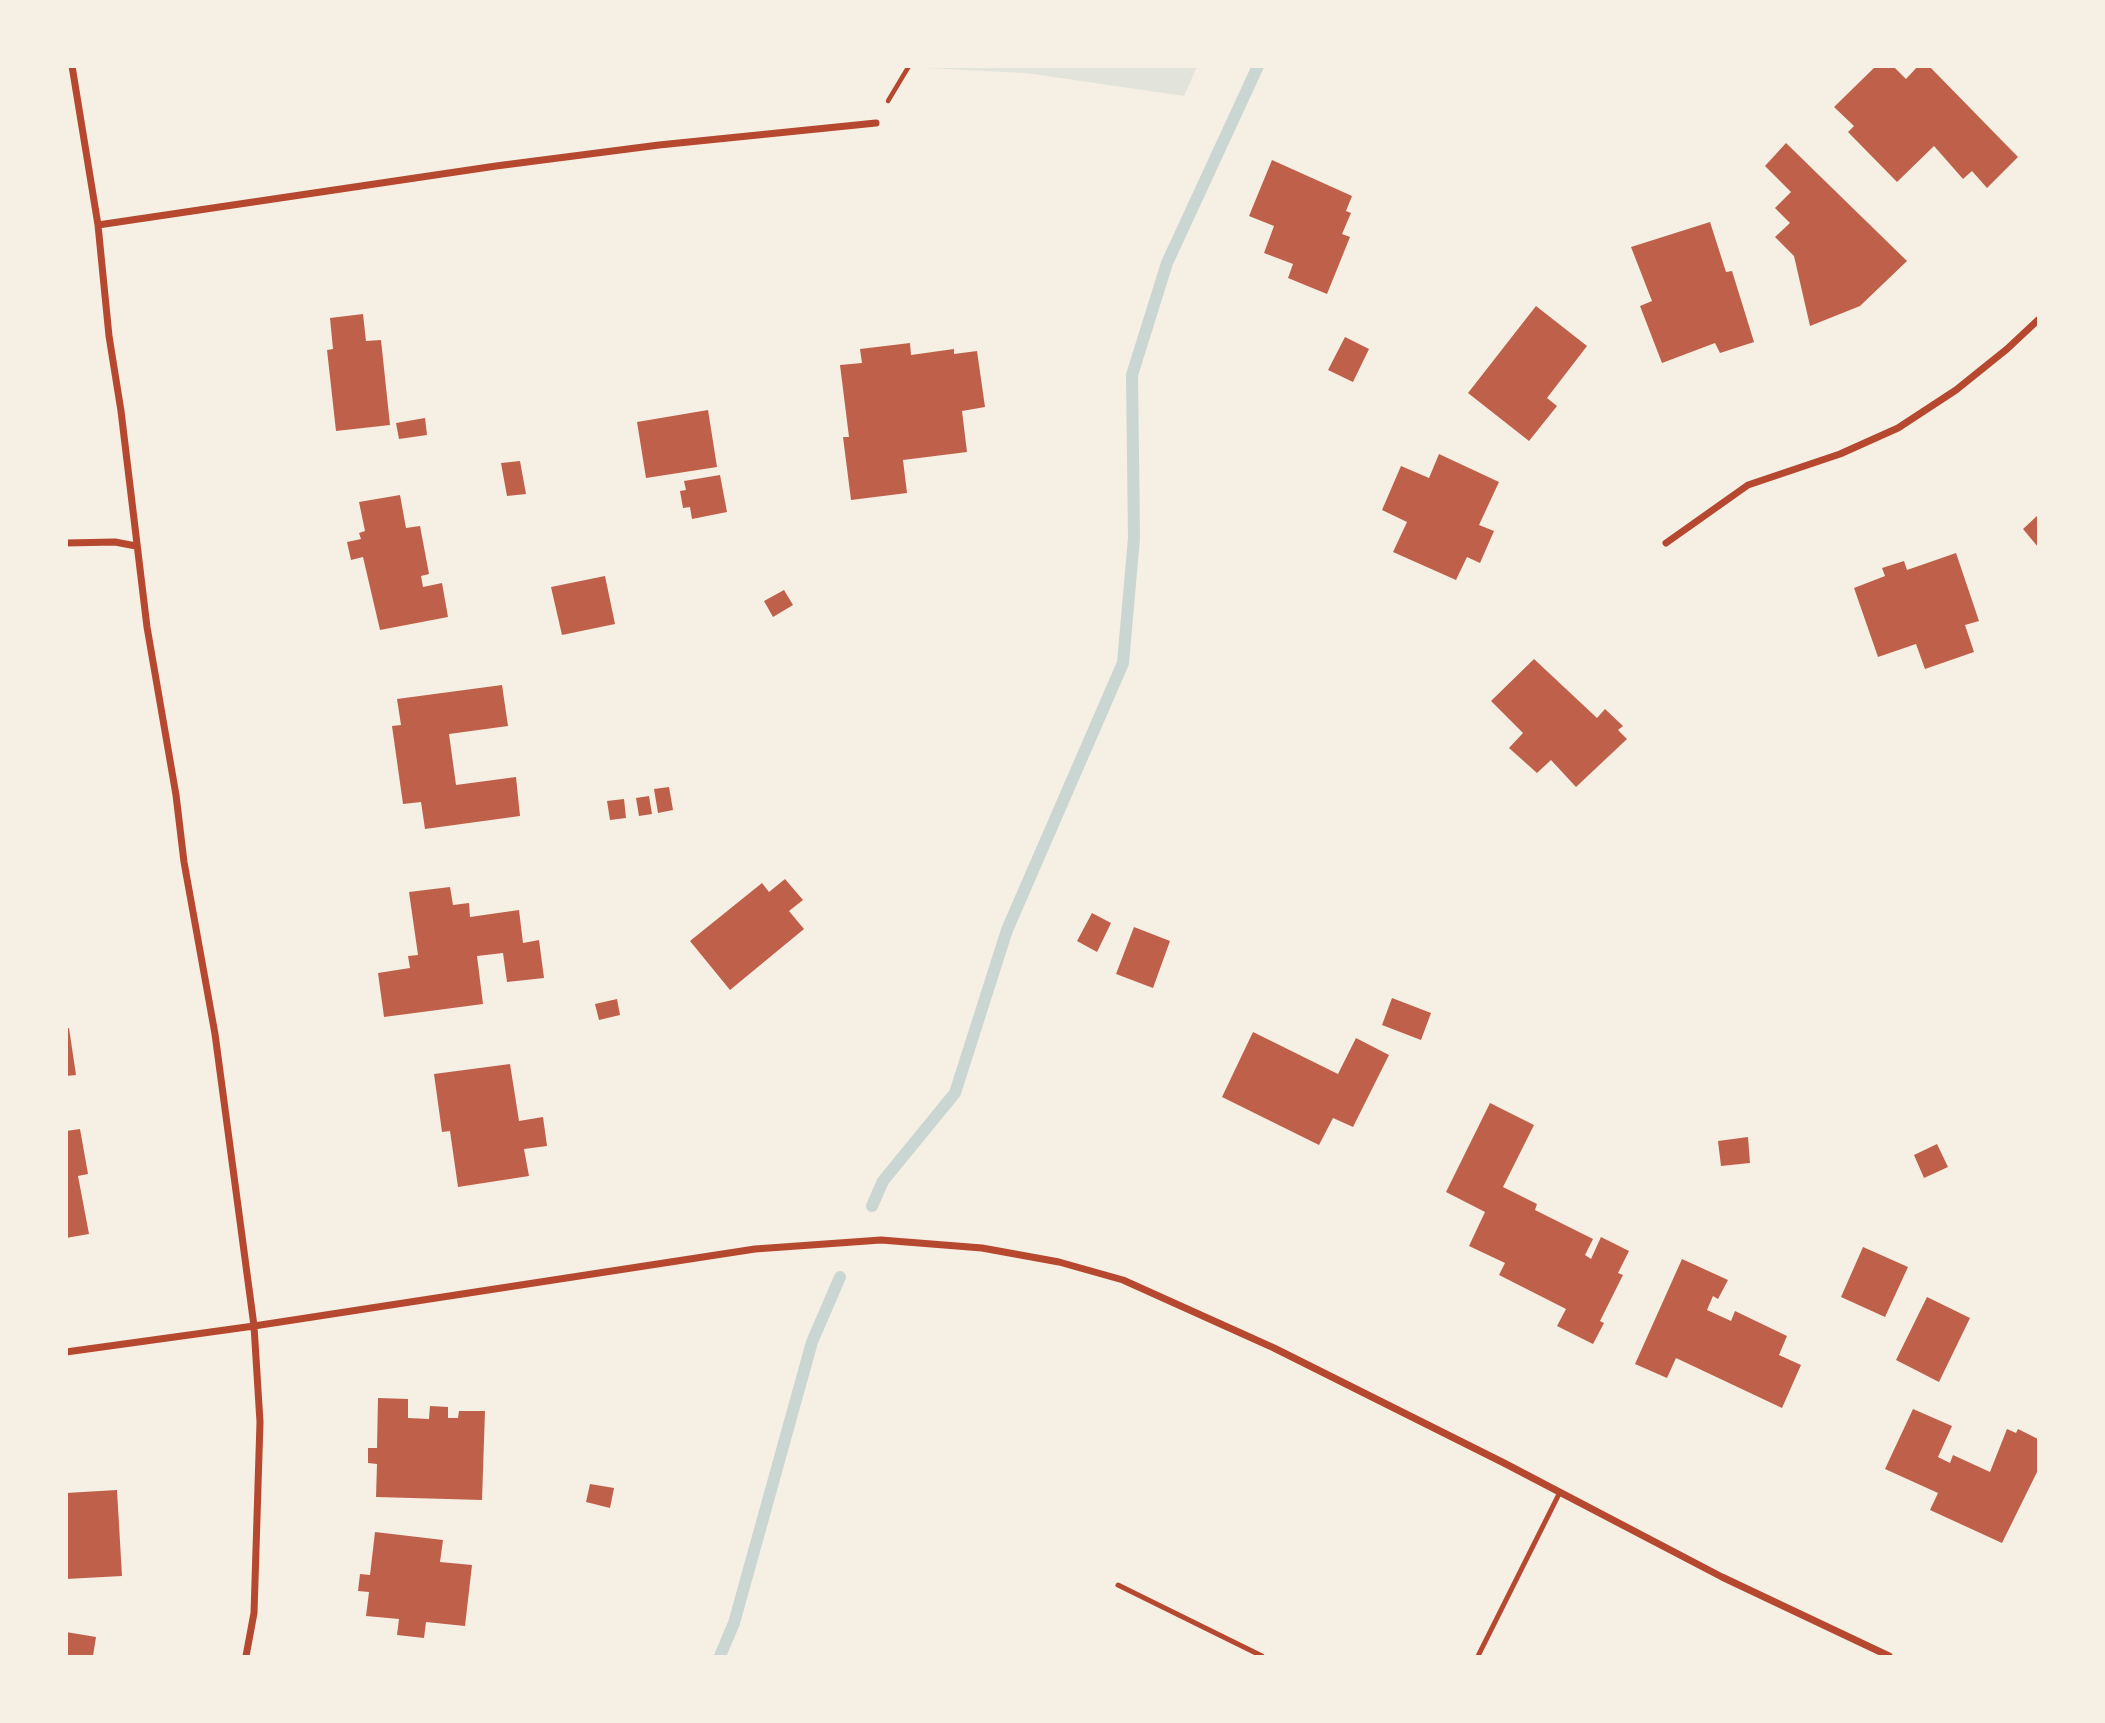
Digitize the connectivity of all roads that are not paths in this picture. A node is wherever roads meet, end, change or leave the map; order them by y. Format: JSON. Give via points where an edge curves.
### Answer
{"nodes":[{"id":1,"x":72,"y":66,"type":"edge"},
{"id":2,"x":876,"y":123,"type":"road end"},
{"id":3,"x":98,"y":225,"type":"junction"},
{"id":4,"x":2039,"y":320,"type":"edge"},
{"id":5,"x":66,"y":543,"type":"edge"},
{"id":6,"x":1666,"y":543,"type":"dead end"},
{"id":7,"x":136,"y":546,"type":"junction"},
{"id":8,"x":254,"y":1326,"type":"junction"},
{"id":9,"x":66,"y":1352,"type":"edge"},
{"id":10,"x":1560,"y":1492,"type":"junction"},
{"id":11,"x":1118,"y":1585,"type":"dead end"},
{"id":12,"x":246,"y":1657,"type":"edge"},
{"id":13,"x":1262,"y":1657,"type":"edge"},
{"id":14,"x":1478,"y":1657,"type":"edge"},
{"id":15,"x":1889,"y":1657,"type":"edge"}],
"edges":[{"from":1,"to":3,"type":"street"},
{"from":2,"to":3,"type":"street","via":[[523,162]]},
{"from":3,"to":7,"type":"street"},
{"from":4,"to":6,"type":"street","via":[[1956,390],[1898,428],[1840,454],[1748,485]]},
{"from":5,"to":7,"type":"street"},
{"from":7,"to":8,"type":"street","via":[[215,1034]]},
{"from":8,"to":9,"type":"street"},
{"from":8,"to":10,"type":"street","via":[[755,1249],[881,1240],[982,1248],[1123,1280],[1274,1349]]},
{"from":8,"to":12,"type":"street","via":[[260,1422],[254,1613]]},
{"from":10,"to":14,"type":"lane"},
{"from":10,"to":15,"type":"street"},
{"from":11,"to":13,"type":"lane"}]}
